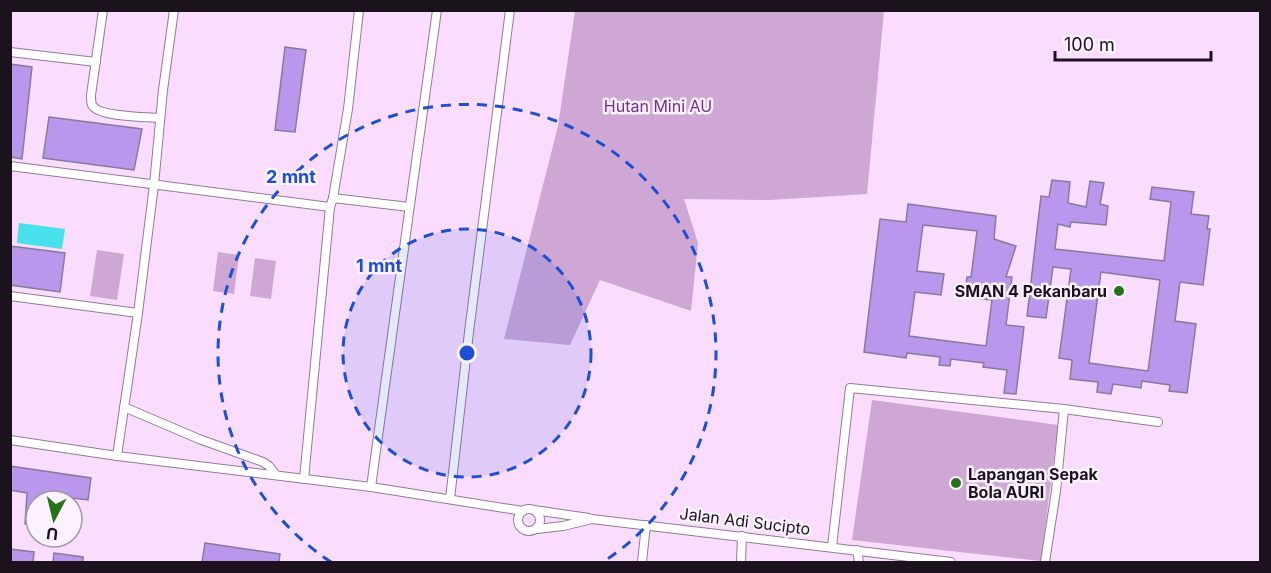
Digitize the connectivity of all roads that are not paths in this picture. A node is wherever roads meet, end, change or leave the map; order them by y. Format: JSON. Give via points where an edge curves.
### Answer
{"nodes":[{"id":1,"x":103,"y":10,"type":"edge"},
{"id":2,"x":174,"y":10,"type":"edge"},
{"id":3,"x":359,"y":10,"type":"edge"},
{"id":4,"x":436,"y":10,"type":"edge"},
{"id":5,"x":510,"y":10,"type":"edge"},
{"id":6,"x":10,"y":52,"type":"edge"},
{"id":7,"x":96,"y":62,"type":"junction"},
{"id":8,"x":160,"y":118,"type":"junction"},
{"id":9,"x":10,"y":166,"type":"edge"},
{"id":10,"x":154,"y":185,"type":"junction"},
{"id":11,"x":333,"y":198,"type":"junction"},
{"id":12,"x":330,"y":207,"type":"junction"},
{"id":13,"x":409,"y":207,"type":"junction"},
{"id":14,"x":10,"y":296,"type":"edge"},
{"id":15,"x":138,"y":313,"type":"junction"},
{"id":16,"x":124,"y":407,"type":"junction"},
{"id":17,"x":1064,"y":409,"type":"junction"},
{"id":18,"x":1158,"y":422,"type":"dead end"},
{"id":19,"x":10,"y":440,"type":"edge"},
{"id":20,"x":117,"y":456,"type":"junction"},
{"id":21,"x":276,"y":475,"type":"junction"},
{"id":22,"x":304,"y":479,"type":"junction"},
{"id":23,"x":371,"y":487,"type":"junction"},
{"id":24,"x":450,"y":500,"type":"junction"},
{"id":25,"x":533,"y":510,"type":"junction"},
{"id":26,"x":523,"y":511,"type":"junction"},
{"id":27,"x":592,"y":519,"type":"junction"},
{"id":28,"x":646,"y":525,"type":"junction"},
{"id":29,"x":537,"y":529,"type":"junction"},
{"id":30,"x":742,"y":536,"type":"junction"},
{"id":31,"x":832,"y":547,"type":"junction"},
{"id":32,"x":857,"y":550,"type":"junction"},
{"id":33,"x":642,"y":562,"type":"edge"},
{"id":34,"x":741,"y":562,"type":"edge"},
{"id":35,"x":859,"y":562,"type":"edge"},
{"id":36,"x":951,"y":562,"type":"edge"},
{"id":37,"x":1045,"y":562,"type":"edge"}],
"edges":[{"from":1,"to":7,"type":"street"},
{"from":2,"to":8,"type":"street"},
{"from":3,"to":11,"type":"street"},
{"from":4,"to":13,"type":"street"},
{"from":5,"to":24,"type":"street"},
{"from":6,"to":7,"type":"street"},
{"from":7,"to":8,"type":"street","via":[[91,95],[92,105],[98,111]]},
{"from":8,"to":10,"type":"street"},
{"from":9,"to":10,"type":"street"},
{"from":10,"to":12,"type":"street"},
{"from":10,"to":15,"type":"street"},
{"from":11,"to":12,"type":"street"},
{"from":11,"to":13,"type":"street"},
{"from":12,"to":22,"type":"street"},
{"from":13,"to":23,"type":"street"},
{"from":14,"to":15,"type":"street"},
{"from":15,"to":16,"type":"street"},
{"from":16,"to":20,"type":"street"},
{"from":16,"to":21,"type":"street","via":[[199,440],[263,462]]},
{"from":17,"to":18,"type":"street"},
{"from":17,"to":31,"type":"street","via":[[850,388]]},
{"from":17,"to":37,"type":"street"},
{"from":19,"to":20,"type":"street"},
{"from":20,"to":21,"type":"street"},
{"from":21,"to":22,"type":"street"},
{"from":22,"to":23,"type":"street"},
{"from":23,"to":24,"type":"street"},
{"from":24,"to":26,"type":"street"},
{"from":25,"to":26,"type":"street"},
{"from":25,"to":27,"type":"street"},
{"from":25,"to":29,"type":"street","via":[[540,519]]},
{"from":26,"to":29,"type":"street","via":[[517,520],[520,528],[526,532]]},
{"from":27,"to":28,"type":"street","name":"Jalan Adi Sucipto"},
{"from":27,"to":29,"type":"street","name":"Jalan Adi Sucipto"},
{"from":28,"to":30,"type":"street","name":"Jalan Adi Sucipto"},
{"from":28,"to":33,"type":"street"},
{"from":30,"to":31,"type":"street","name":"Jalan Adi Sucipto"},
{"from":30,"to":34,"type":"street"},
{"from":31,"to":32,"type":"street","name":"Jalan Adi Sucipto"},
{"from":32,"to":35,"type":"street"},
{"from":32,"to":36,"type":"street","name":"Jalan Adi Sucipto"}]}
